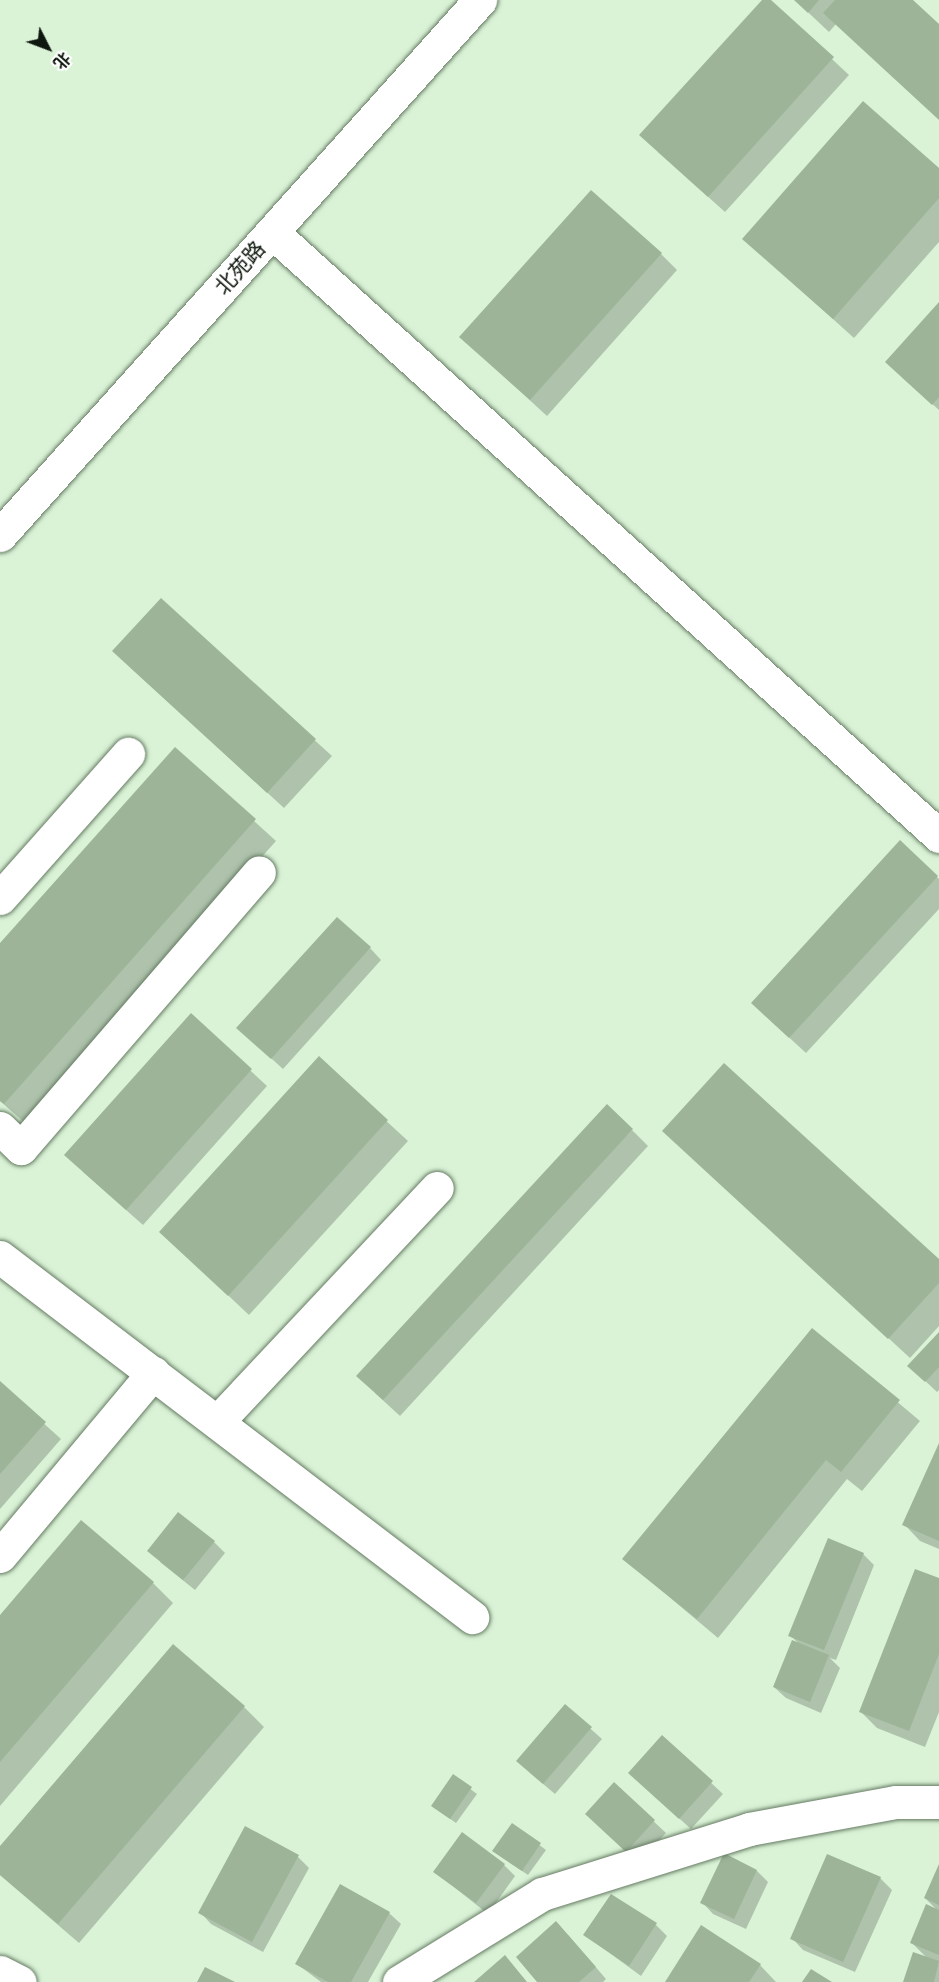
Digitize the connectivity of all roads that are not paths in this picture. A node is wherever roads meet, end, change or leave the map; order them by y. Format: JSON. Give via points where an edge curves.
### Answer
{"nodes":[{"id":1,"x":480,"y":0,"type":"edge"},
{"id":2,"x":273,"y":232,"type":"junction"},
{"id":3,"x":0,"y":535,"type":"edge"},
{"id":4,"x":128,"y":754,"type":"dead end"},
{"id":5,"x":939,"y":836,"type":"edge"},
{"id":6,"x":259,"y":872,"type":"dead end"},
{"id":7,"x":1,"y":894,"type":"edge"},
{"id":8,"x":0,"y":1128,"type":"edge"},
{"id":9,"x":436,"y":1188,"type":"dead end"},
{"id":10,"x":0,"y":1257,"type":"edge"},
{"id":11,"x":153,"y":1373,"type":"junction"},
{"id":12,"x":217,"y":1422,"type":"junction"},
{"id":13,"x":0,"y":1556,"type":"edge"},
{"id":14,"x":472,"y":1617,"type":"dead end"},
{"id":15,"x":939,"y":1802,"type":"edge"},
{"id":16,"x":0,"y":1972,"type":"edge"},
{"id":17,"x":20,"y":1982,"type":"edge"},
{"id":18,"x":399,"y":1982,"type":"edge"}],
"edges":[{"from":1,"to":2,"type":"street","name":"北苑路"},
{"from":2,"to":3,"type":"street","name":"北苑路"},
{"from":2,"to":5,"type":"street"},
{"from":4,"to":7,"type":"street"},
{"from":6,"to":8,"type":"street","via":[[21,1148]]},
{"from":9,"to":12,"type":"street"},
{"from":10,"to":11,"type":"street"},
{"from":11,"to":12,"type":"street"},
{"from":11,"to":13,"type":"street"},
{"from":12,"to":14,"type":"street"},
{"from":15,"to":18,"type":"street","via":[[896,1802],[749,1829],[542,1894]]},
{"from":16,"to":17,"type":"street"}]}
